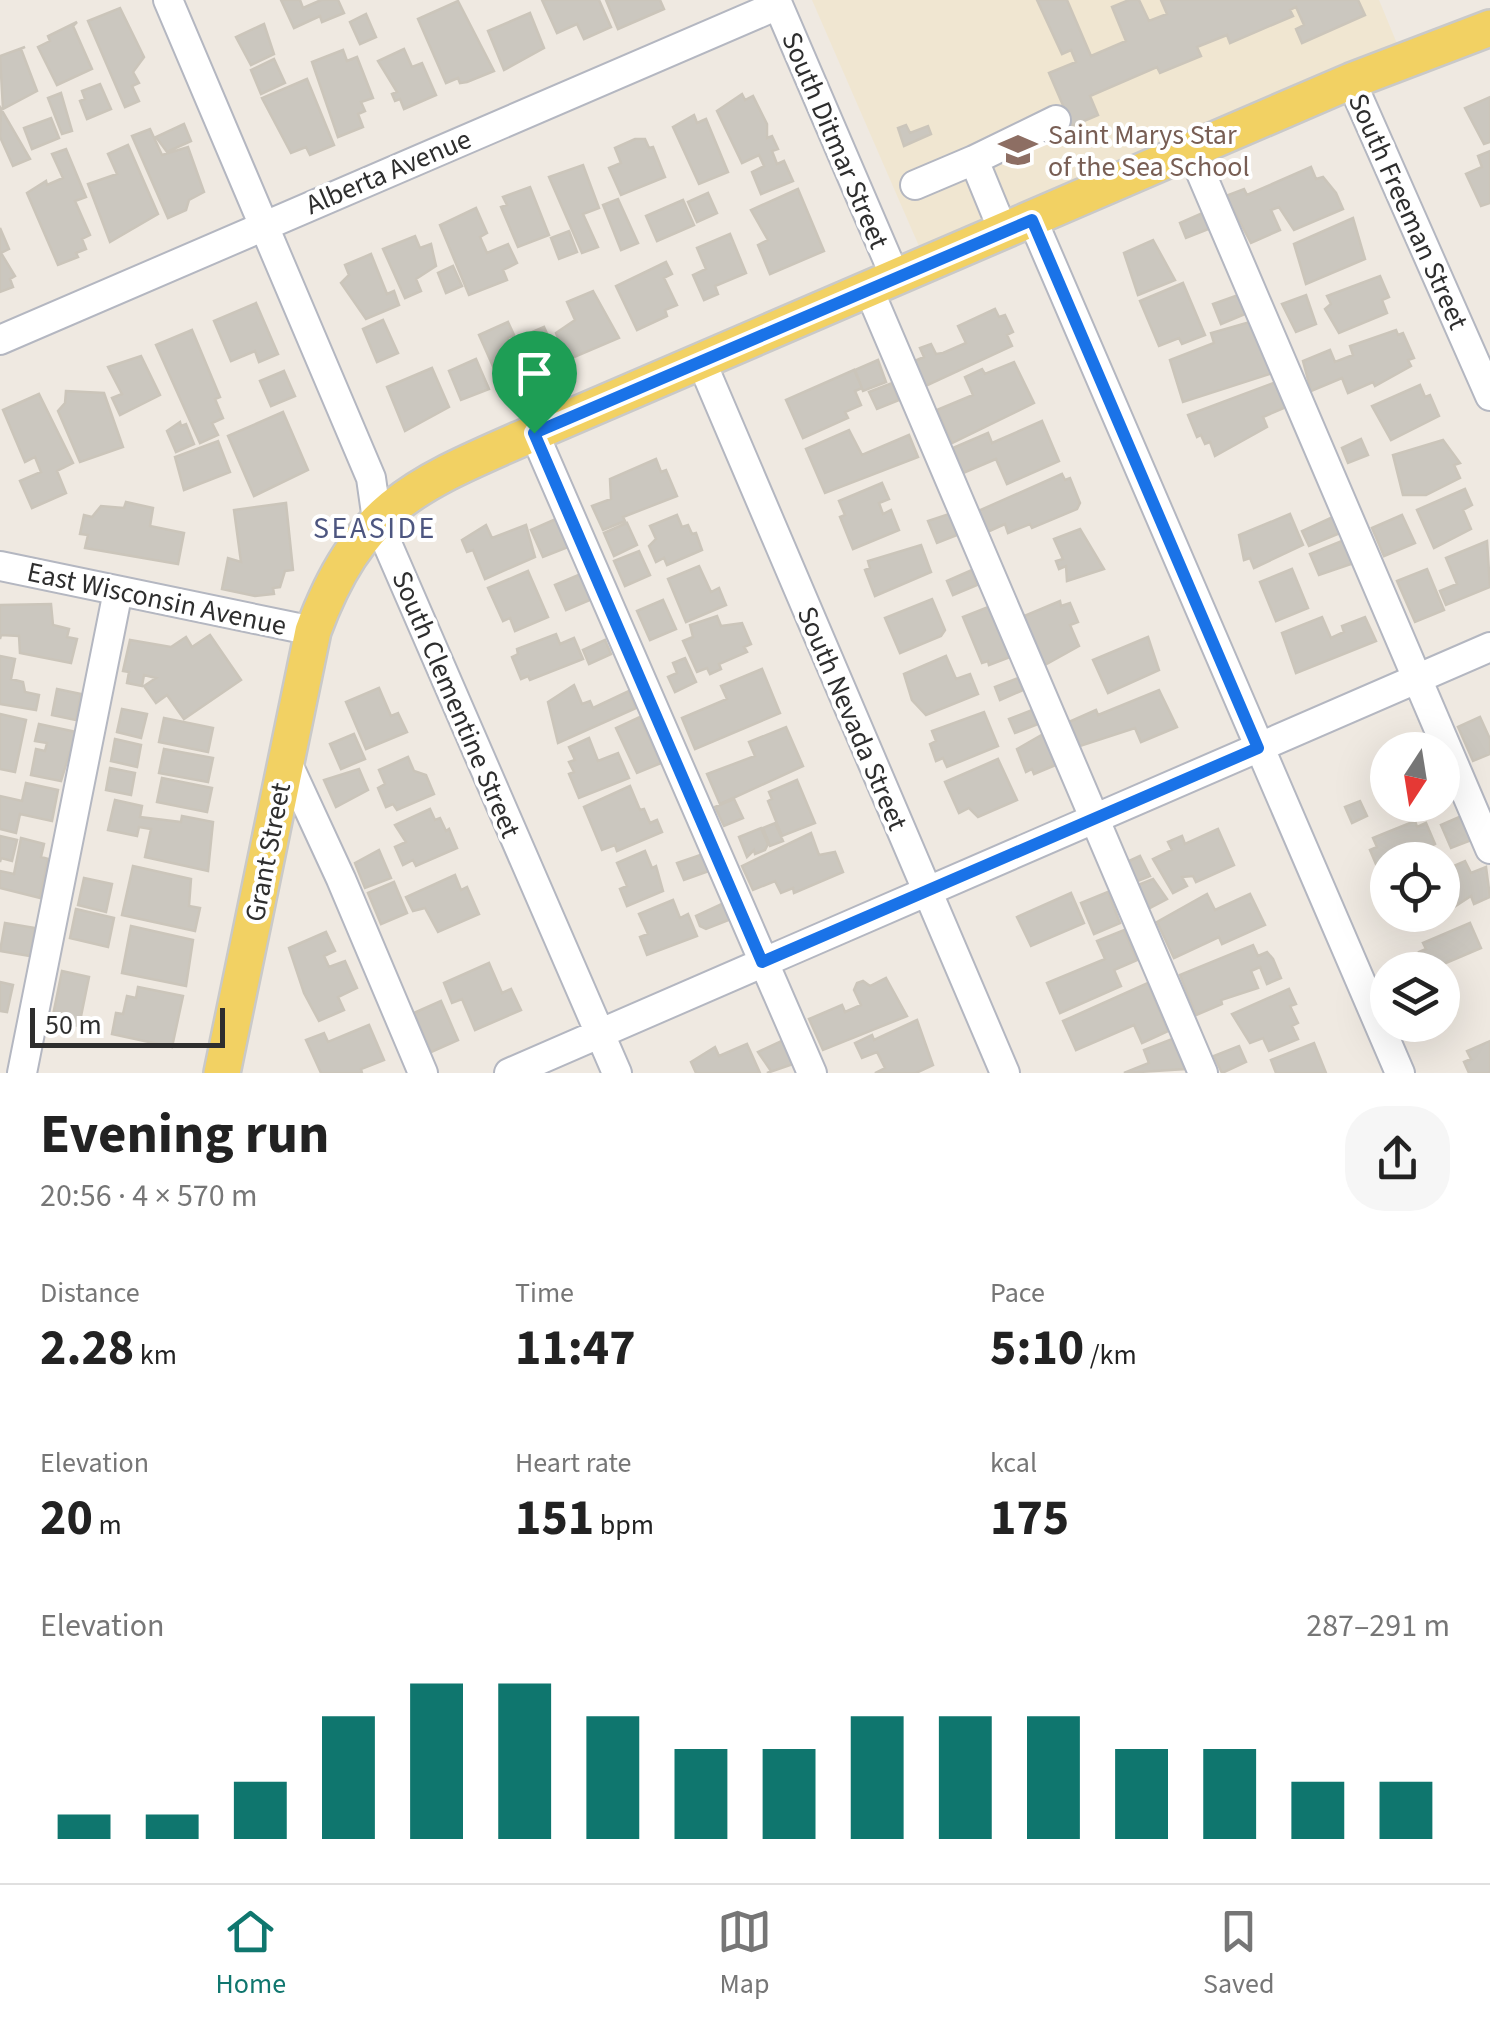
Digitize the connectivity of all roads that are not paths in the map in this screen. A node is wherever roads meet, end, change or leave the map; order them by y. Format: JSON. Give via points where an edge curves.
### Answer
{"nodes":[{"id":1,"x":168,"y":0,"type":"edge"},
{"id":2,"x":777,"y":2,"type":"edge"},
{"id":3,"x":1490,"y":28,"type":"edge"},
{"id":4,"x":1352,"y":81,"type":"junction"},
{"id":5,"x":1056,"y":120,"type":"dead end"},
{"id":6,"x":1192,"y":152,"type":"junction"},
{"id":7,"x":974,"y":160,"type":"junction"},
{"id":8,"x":915,"y":185,"type":"dead end"},
{"id":9,"x":260,"y":225,"type":"junction"},
{"id":10,"x":1018,"y":227,"type":"junction"},
{"id":11,"x":882,"y":285,"type":"junction"},
{"id":12,"x":0,"y":340,"type":"edge"},
{"id":13,"x":702,"y":363,"type":"junction"},
{"id":14,"x":1490,"y":396,"type":"edge"},
{"id":15,"x":534,"y":433,"type":"junction"},
{"id":16,"x":376,"y":520,"type":"junction"},
{"id":17,"x":0,"y":566,"type":"edge"},
{"id":18,"x":118,"y":591,"type":"junction"},
{"id":19,"x":313,"y":631,"type":"junction"},
{"id":20,"x":1490,"y":648,"type":"edge"},
{"id":21,"x":1417,"y":678,"type":"junction"},
{"id":22,"x":1258,"y":748,"type":"junction"},
{"id":23,"x":286,"y":760,"type":"junction"},
{"id":24,"x":1092,"y":820,"type":"junction"},
{"id":25,"x":1490,"y":849,"type":"edge"},
{"id":26,"x":927,"y":891,"type":"junction"},
{"id":27,"x":762,"y":962,"type":"junction"},
{"id":28,"x":599,"y":1032,"type":"junction"},
{"id":29,"x":231,"y":1062,"type":"edge"},
{"id":30,"x":22,"y":1073,"type":"edge"},
{"id":31,"x":423,"y":1073,"type":"edge"},
{"id":32,"x":509,"y":1073,"type":"edge"},
{"id":33,"x":617,"y":1073,"type":"edge"},
{"id":34,"x":812,"y":1073,"type":"edge"},
{"id":35,"x":1005,"y":1073,"type":"edge"},
{"id":36,"x":1203,"y":1073,"type":"edge"},
{"id":37,"x":1400,"y":1073,"type":"edge"}],
"edges":[{"from":1,"to":9,"type":"street","name":"South Clementine Street"},
{"from":2,"to":9,"type":"street","name":"Alberta Avenue"},
{"from":2,"to":11,"type":"street","name":"South Ditmar Street"},
{"from":3,"to":4,"type":"main road","name":"Grant Street"},
{"from":4,"to":6,"type":"main road","name":"Grant Street"},
{"from":4,"to":14,"type":"street","name":"South Freeman Street"},
{"from":5,"to":7,"type":"street"},
{"from":6,"to":10,"type":"main road","name":"Grant Street"},
{"from":6,"to":21,"type":"street"},
{"from":7,"to":8,"type":"street"},
{"from":7,"to":10,"type":"street"},
{"from":9,"to":12,"type":"street","name":"Alberta Avenue"},
{"from":9,"to":16,"type":"street","name":"South Clementine Street","via":[[371,478]]},
{"from":10,"to":11,"type":"main road","name":"Grant Street"},
{"from":10,"to":22,"type":"street"},
{"from":11,"to":13,"type":"main road","name":"Grant Street"},
{"from":11,"to":24,"type":"street","name":"South Ditmar Street"},
{"from":13,"to":15,"type":"main road","name":"Grant Street"},
{"from":13,"to":26,"type":"street","name":"South Nevada Street"},
{"from":15,"to":16,"type":"main road","name":"Grant Street","via":[[430,479]]},
{"from":15,"to":27,"type":"street"},
{"from":16,"to":19,"type":"main road","name":"Grant Street","via":[[333,576]]},
{"from":16,"to":28,"type":"street","name":"South Clementine Street"},
{"from":17,"to":18,"type":"street","name":"East Wisconsin Avenue"},
{"from":18,"to":19,"type":"street","name":"East Wisconsin Avenue"},
{"from":18,"to":30,"type":"street"},
{"from":19,"to":23,"type":"main road","name":"Grant Street"},
{"from":20,"to":21,"type":"street"},
{"from":21,"to":22,"type":"street"},
{"from":21,"to":25,"type":"street"},
{"from":22,"to":24,"type":"street"},
{"from":22,"to":37,"type":"street"},
{"from":23,"to":29,"type":"main road","name":"Grant Street"},
{"from":23,"to":31,"type":"street"},
{"from":24,"to":26,"type":"street"},
{"from":24,"to":36,"type":"street","name":"South Ditmar Street"},
{"from":26,"to":27,"type":"street"},
{"from":26,"to":35,"type":"street","name":"South Nevada Street"},
{"from":27,"to":28,"type":"street"},
{"from":27,"to":34,"type":"street"},
{"from":28,"to":32,"type":"street"},
{"from":28,"to":33,"type":"street","name":"South Clementine Street"}]}
